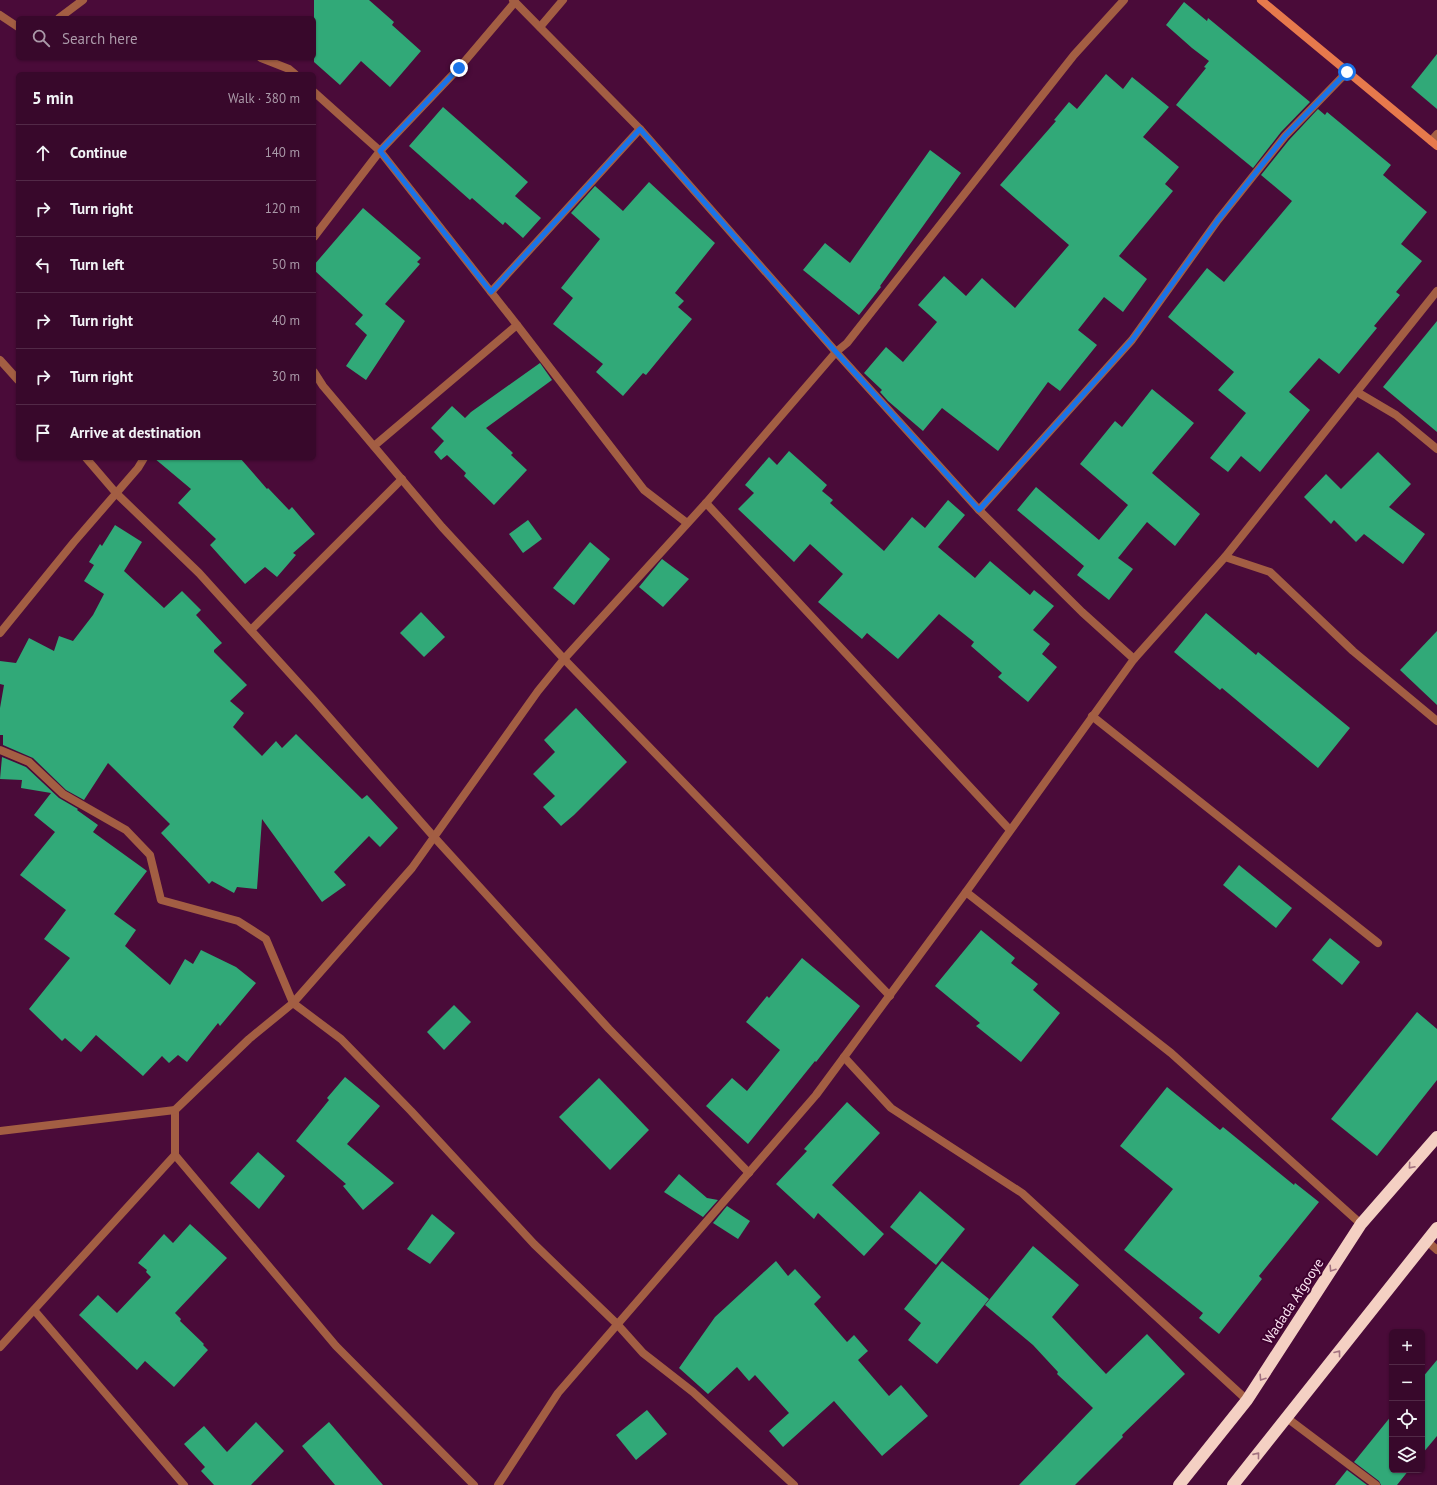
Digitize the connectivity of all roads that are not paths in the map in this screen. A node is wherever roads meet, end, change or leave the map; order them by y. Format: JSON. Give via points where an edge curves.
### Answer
{"nodes":[{"id":1,"x":83,"y":0,"type":"edge"},
{"id":2,"x":563,"y":0,"type":"edge"},
{"id":3,"x":1124,"y":0,"type":"edge"},
{"id":4,"x":514,"y":1,"type":"edge"},
{"id":5,"x":1265,"y":1,"type":"edge"},
{"id":6,"x":0,"y":15,"type":"edge"},
{"id":7,"x":62,"y":16,"type":"edge"},
{"id":8,"x":16,"y":26,"type":"edge"},
{"id":9,"x":540,"y":27,"type":"junction"},
{"id":10,"x":266,"y":60,"type":"edge"},
{"id":11,"x":293,"y":72,"type":"edge"},
{"id":12,"x":1347,"y":72,"type":"junction"},
{"id":13,"x":316,"y":94,"type":"edge"},
{"id":14,"x":640,"y":129,"type":"junction"},
{"id":15,"x":1437,"y":134,"type":"edge"},
{"id":16,"x":1434,"y":143,"type":"edge"},
{"id":17,"x":380,"y":151,"type":"junction"},
{"id":18,"x":316,"y":234,"type":"edge"},
{"id":19,"x":1437,"y":291,"type":"edge"},
{"id":20,"x":491,"y":292,"type":"junction"},
{"id":21,"x":517,"y":325,"type":"junction"},
{"id":22,"x":836,"y":352,"type":"junction"},
{"id":23,"x":0,"y":360,"type":"edge"},
{"id":24,"x":316,"y":375,"type":"edge"},
{"id":25,"x":16,"y":378,"type":"edge"},
{"id":26,"x":1357,"y":392,"type":"junction"},
{"id":27,"x":374,"y":446,"type":"junction"},
{"id":28,"x":1437,"y":449,"type":"edge"},
{"id":29,"x":88,"y":460,"type":"edge"},
{"id":30,"x":143,"y":460,"type":"edge"},
{"id":31,"x":402,"y":479,"type":"junction"},
{"id":32,"x":116,"y":493,"type":"junction"},
{"id":33,"x":706,"y":503,"type":"junction"},
{"id":34,"x":979,"y":510,"type":"junction"},
{"id":35,"x":687,"y":523,"type":"junction"},
{"id":36,"x":1225,"y":557,"type":"junction"},
{"id":37,"x":251,"y":630,"type":"junction"},
{"id":38,"x":0,"y":633,"type":"edge"},
{"id":39,"x":564,"y":659,"type":"junction"},
{"id":40,"x":1134,"y":659,"type":"junction"},
{"id":41,"x":1092,"y":716,"type":"junction"},
{"id":42,"x":1437,"y":721,"type":"edge"},
{"id":43,"x":0,"y":750,"type":"edge"},
{"id":44,"x":1010,"y":830,"type":"junction"},
{"id":45,"x":434,"y":837,"type":"junction"},
{"id":46,"x":966,"y":892,"type":"junction"},
{"id":47,"x":1378,"y":943,"type":"dead end"},
{"id":48,"x":890,"y":996,"type":"junction"},
{"id":49,"x":293,"y":1004,"type":"junction"},
{"id":50,"x":844,"y":1057,"type":"junction"},
{"id":51,"x":175,"y":1110,"type":"junction"},
{"id":52,"x":0,"y":1131,"type":"edge"},
{"id":53,"x":1437,"y":1137,"type":"edge"},
{"id":54,"x":175,"y":1155,"type":"junction"},
{"id":55,"x":749,"y":1173,"type":"junction"},
{"id":56,"x":1361,"y":1224,"type":"junction"},
{"id":57,"x":1437,"y":1228,"type":"edge"},
{"id":58,"x":1427,"y":1241,"type":"junction"},
{"id":59,"x":1437,"y":1250,"type":"edge"},
{"id":60,"x":34,"y":1310,"type":"junction"},
{"id":61,"x":618,"y":1324,"type":"junction"},
{"id":62,"x":0,"y":1347,"type":"edge"},
{"id":63,"x":1248,"y":1400,"type":"junction"},
{"id":64,"x":1287,"y":1418,"type":"junction"},
{"id":65,"x":184,"y":1485,"type":"edge"},
{"id":66,"x":474,"y":1485,"type":"edge"},
{"id":67,"x":498,"y":1485,"type":"edge"},
{"id":68,"x":794,"y":1485,"type":"edge"},
{"id":69,"x":1180,"y":1485,"type":"edge"},
{"id":70,"x":1233,"y":1485,"type":"edge"},
{"id":71,"x":1376,"y":1485,"type":"edge"}],
"edges":[{"from":1,"to":7,"type":"street"},
{"from":2,"to":9,"type":"street"},
{"from":3,"to":22,"type":"street","via":[[1074,55],[847,343]]},
{"from":4,"to":9,"type":"street"},
{"from":4,"to":17,"type":"street","via":[[459,68]]},
{"from":5,"to":12,"type":"street"},
{"from":6,"to":8,"type":"street"},
{"from":9,"to":14,"type":"street"},
{"from":10,"to":11,"type":"street"},
{"from":12,"to":16,"type":"street"},
{"from":12,"to":34,"type":"street","via":[[1285,136],[1218,220],[1132,340]]},
{"from":13,"to":17,"type":"street"},
{"from":14,"to":20,"type":"street"},
{"from":14,"to":22,"type":"street"},
{"from":15,"to":16,"type":"street"},
{"from":17,"to":18,"type":"street"},
{"from":17,"to":20,"type":"street"},
{"from":19,"to":26,"type":"street"},
{"from":20,"to":21,"type":"street"},
{"from":21,"to":27,"type":"street"},
{"from":21,"to":35,"type":"street","via":[[644,490]]},
{"from":22,"to":33,"type":"street"},
{"from":22,"to":34,"type":"street"},
{"from":23,"to":25,"type":"street"},
{"from":24,"to":27,"type":"street"},
{"from":26,"to":28,"type":"street","via":[[1396,415]]},
{"from":26,"to":36,"type":"street"},
{"from":27,"to":31,"type":"street"},
{"from":29,"to":32,"type":"street"},
{"from":30,"to":32,"type":"street"},
{"from":31,"to":37,"type":"street"},
{"from":31,"to":39,"type":"street","via":[[442,527]]},
{"from":32,"to":37,"type":"street","via":[[199,573]]},
{"from":32,"to":38,"type":"street"},
{"from":33,"to":35,"type":"street"},
{"from":33,"to":44,"type":"street"},
{"from":34,"to":40,"type":"street","via":[[1082,612]]},
{"from":35,"to":39,"type":"street"},
{"from":36,"to":40,"type":"street"},
{"from":36,"to":42,"type":"street","via":[[1270,572],[1353,651]]},
{"from":37,"to":45,"type":"street"},
{"from":39,"to":45,"type":"street"},
{"from":39,"to":48,"type":"street"},
{"from":40,"to":41,"type":"street"},
{"from":41,"to":44,"type":"street"},
{"from":41,"to":47,"type":"street"},
{"from":43,"to":49,"type":"street","via":[[29,762],[63,794],[126,830],[150,855],[161,900],[238,921],[266,939]]},
{"from":44,"to":46,"type":"street"},
{"from":45,"to":49,"type":"street","via":[[412,868]]},
{"from":45,"to":55,"type":"street","via":[[609,1029]]},
{"from":46,"to":48,"type":"street"},
{"from":46,"to":56,"type":"street","via":[[1171,1053]]},
{"from":48,"to":50,"type":"street"},
{"from":49,"to":51,"type":"street","via":[[249,1039]]},
{"from":49,"to":61,"type":"street","via":[[340,1039],[411,1111],[534,1244]]},
{"from":50,"to":55,"type":"street","via":[[816,1095]]},
{"from":50,"to":63,"type":"street","via":[[891,1108],[1022,1193]]},
{"from":51,"to":52,"type":"street"},
{"from":51,"to":54,"type":"street"},
{"from":53,"to":56,"type":"highway","name":"Wadada Afgooye","one_way":true},
{"from":54,"to":60,"type":"street"},
{"from":54,"to":66,"type":"street","via":[[336,1346]]},
{"from":55,"to":61,"type":"street"},
{"from":56,"to":63,"type":"highway","name":"Wadada Afgooye","one_way":true},
{"from":57,"to":58,"type":"highway"},
{"from":58,"to":59,"type":"street"},
{"from":64,"to":58,"type":"highway","one_way":true},
{"from":60,"to":62,"type":"street"},
{"from":60,"to":65,"type":"street"},
{"from":61,"to":67,"type":"street","via":[[558,1393]]},
{"from":61,"to":68,"type":"street","via":[[644,1353],[693,1392]]},
{"from":63,"to":69,"type":"highway","name":"Wadada Afgooye"},
{"from":70,"to":64,"type":"highway","one_way":true},
{"from":64,"to":71,"type":"street"}]}
